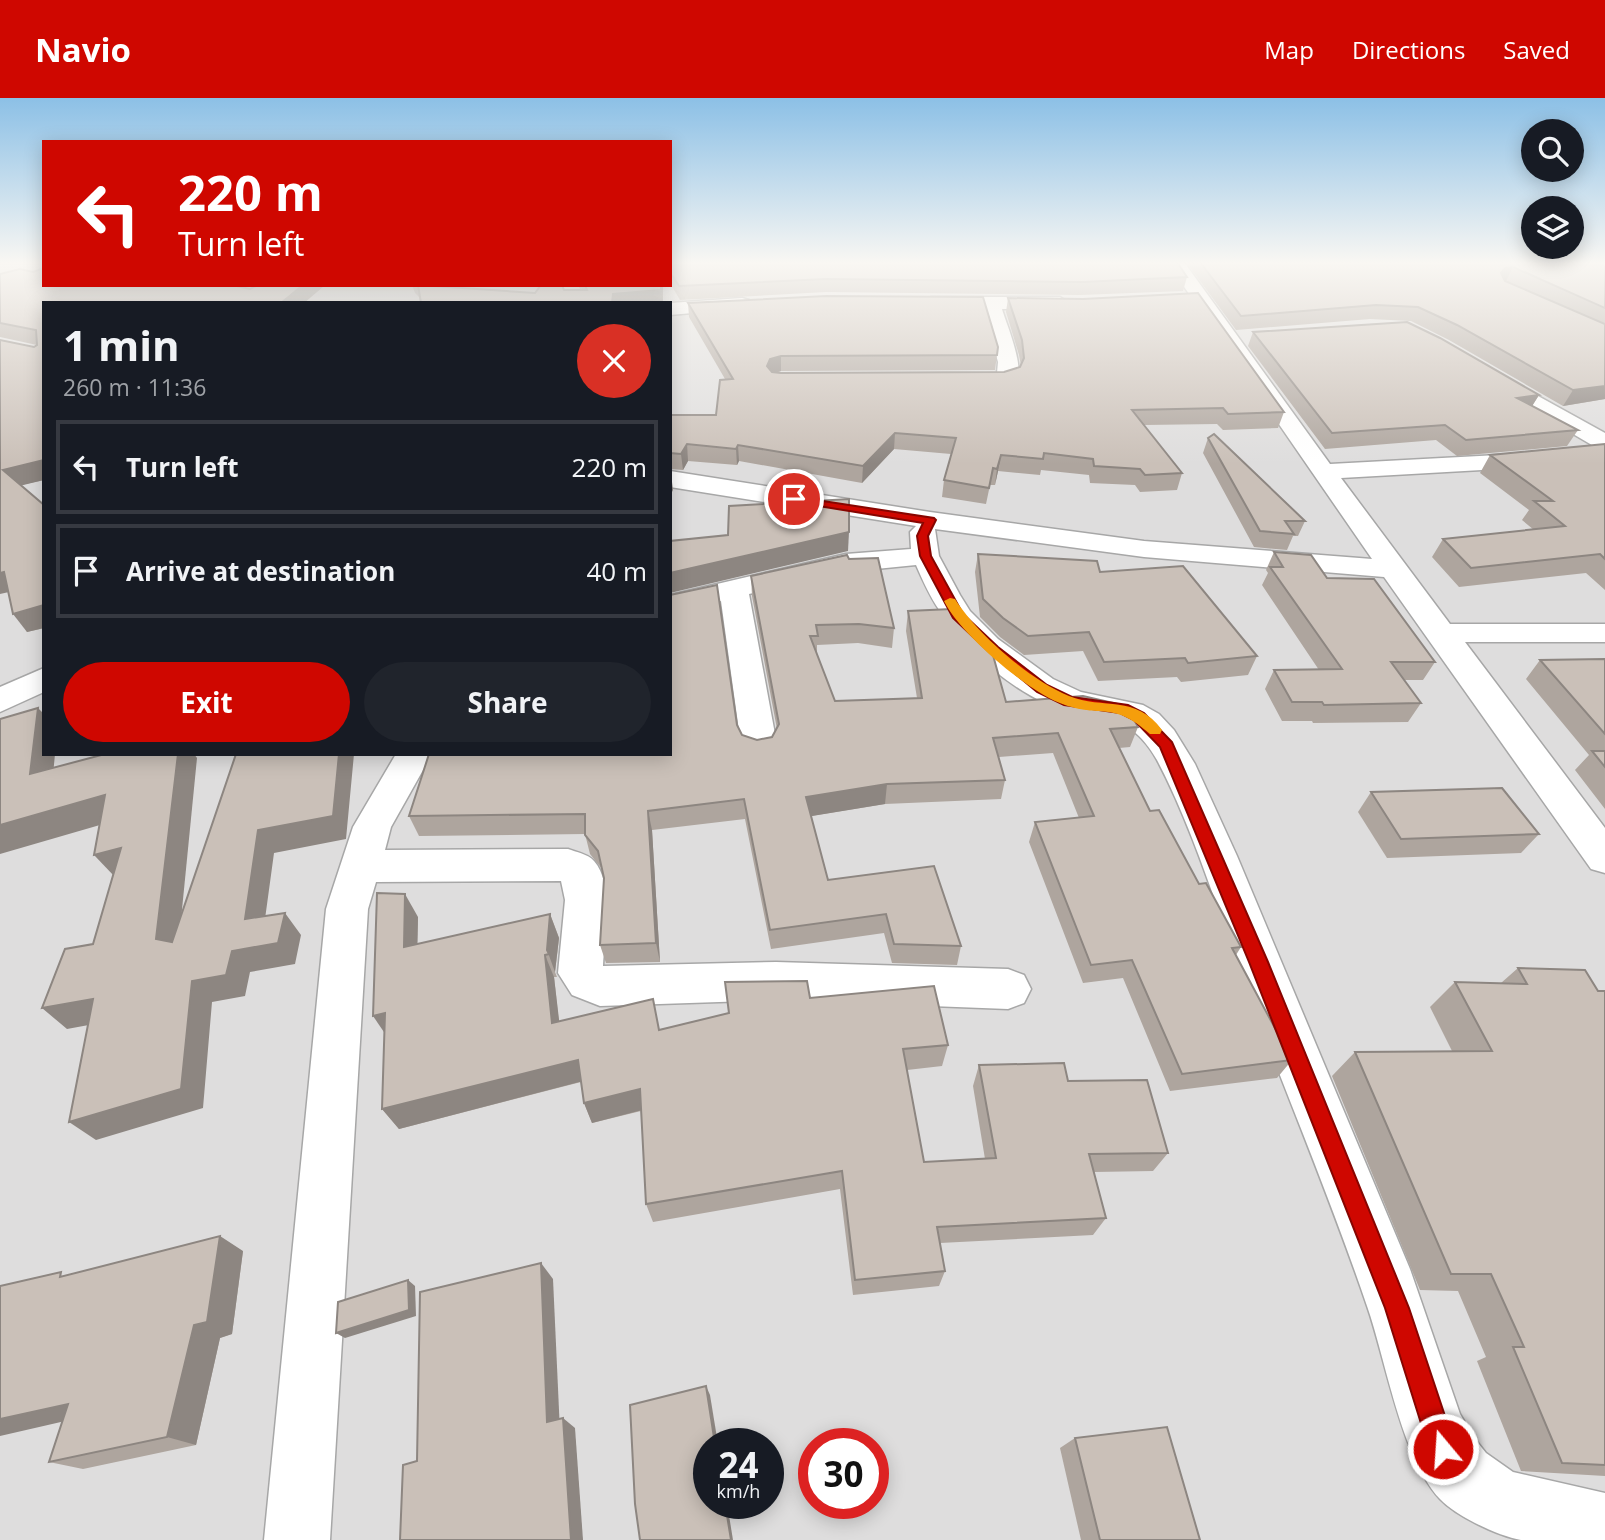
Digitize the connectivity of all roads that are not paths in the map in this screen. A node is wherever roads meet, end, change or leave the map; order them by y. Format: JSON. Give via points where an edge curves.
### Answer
{"nodes":[{"id":1,"x":999,"y":329,"type":"edge"},
{"id":2,"x":1230,"y":329,"type":"edge"},
{"id":3,"x":1475,"y":366,"type":"edge"},
{"id":4,"x":943,"y":380,"type":"edge"},
{"id":5,"x":1605,"y":443,"type":"edge"},
{"id":6,"x":1581,"y":455,"type":"edge"},
{"id":7,"x":1323,"y":472,"type":"junction"},
{"id":8,"x":672,"y":479,"type":"edge"},
{"id":9,"x":928,"y":538,"type":"junction"},
{"id":10,"x":1395,"y":569,"type":"junction"},
{"id":11,"x":734,"y":591,"type":"junction"},
{"id":12,"x":672,"y":604,"type":"edge"},
{"id":13,"x":1605,"y":633,"type":"edge"},
{"id":14,"x":1443,"y":634,"type":"junction"},
{"id":15,"x":42,"y":679,"type":"edge"},
{"id":16,"x":0,"y":701,"type":"edge"},
{"id":17,"x":760,"y":745,"type":"edge"},
{"id":18,"x":413,"y":756,"type":"edge"},
{"id":19,"x":1605,"y":858,"type":"edge"},
{"id":20,"x":359,"y":866,"type":"junction"},
{"id":21,"x":1008,"y":989,"type":"dead end"},
{"id":22,"x":1605,"y":1526,"type":"edge"},
{"id":23,"x":297,"y":1540,"type":"edge"}],
"edges":[{"from":1,"to":4,"type":"street","via":[[1008,377]]},
{"from":2,"to":7,"type":"street","via":[[1242,338]]},
{"from":3,"to":5,"type":"street"},
{"from":6,"to":7,"type":"street"},
{"from":7,"to":10,"type":"street"},
{"from":8,"to":9,"type":"street"},
{"from":9,"to":10,"type":"street"},
{"from":9,"to":11,"type":"street"},
{"from":9,"to":22,"type":"street","via":[[958,615],[994,649],[1042,688],[1069,701],[1123,708],[1139,716],[1167,745],[1397,1308],[1443,1449],[1463,1476],[1484,1492]]},
{"from":10,"to":14,"type":"street"},
{"from":11,"to":12,"type":"street"},
{"from":11,"to":17,"type":"street"},
{"from":13,"to":14,"type":"street"},
{"from":14,"to":19,"type":"street"},
{"from":15,"to":16,"type":"street"},
{"from":18,"to":20,"type":"street","via":[[372,827]]},
{"from":20,"to":21,"type":"street","via":[[568,864],[579,872],[586,900],[580,973],[600,986],[776,981]]},
{"from":20,"to":23,"type":"street","via":[[347,909]]}]}
